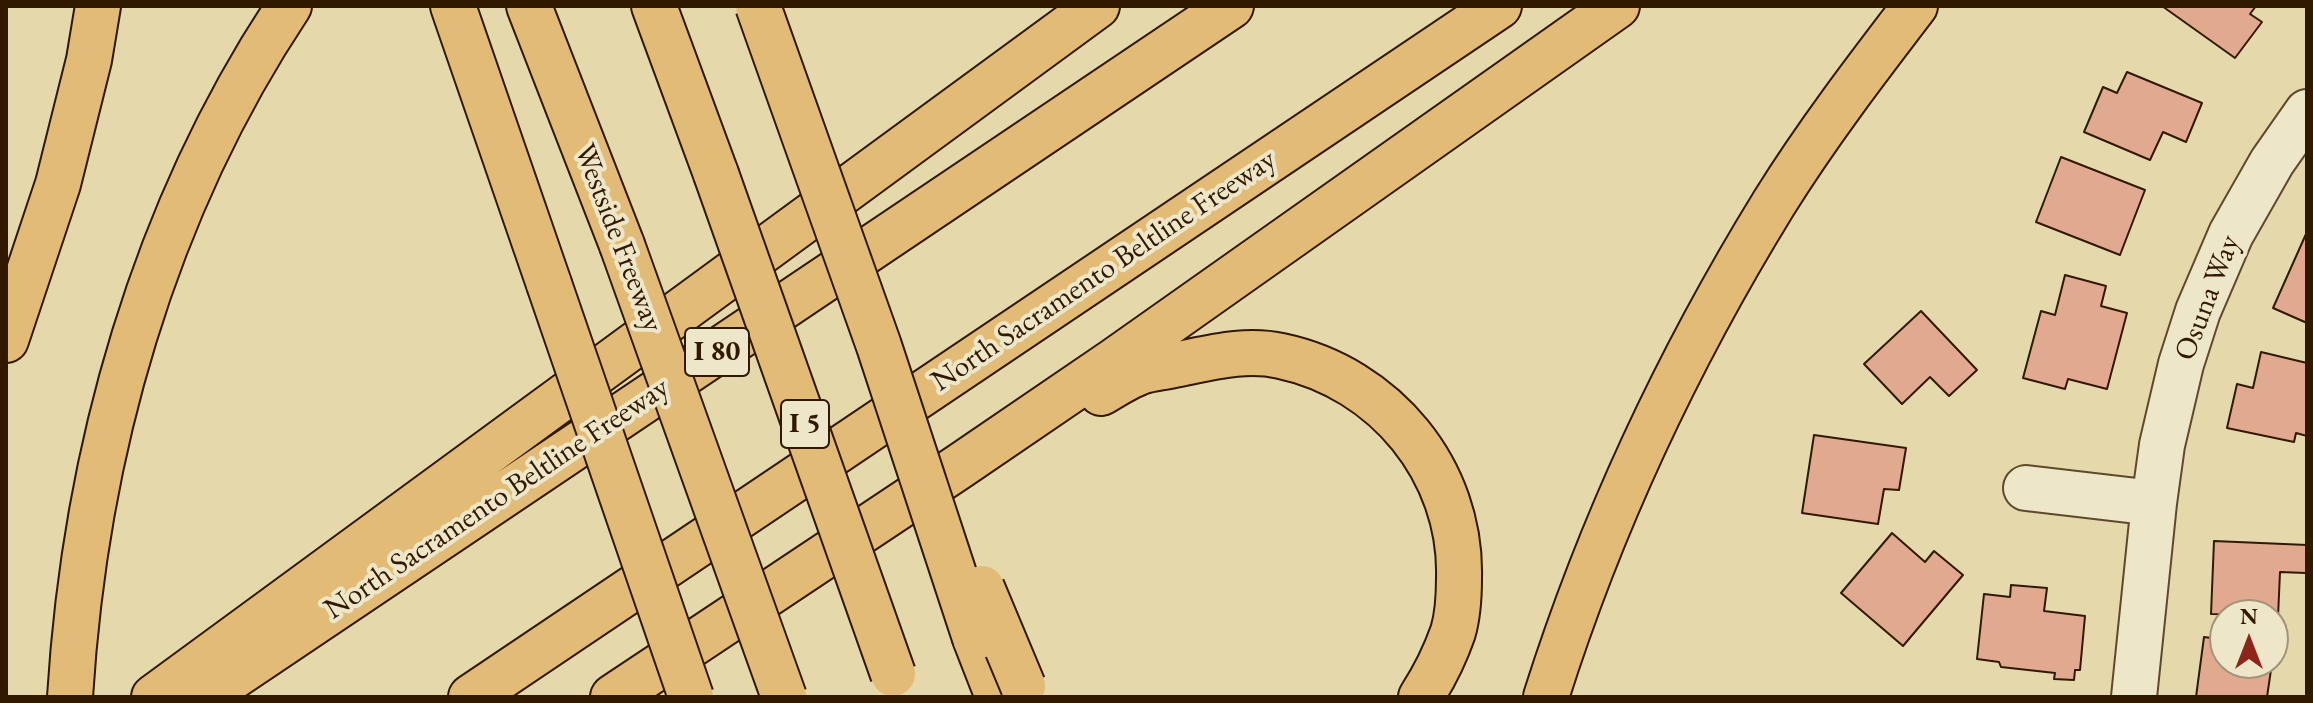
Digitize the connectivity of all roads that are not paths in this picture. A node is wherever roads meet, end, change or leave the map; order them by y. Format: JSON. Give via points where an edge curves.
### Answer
{"nodes":[{"id":1,"x":98,"y":6,"type":"edge"},
{"id":2,"x":289,"y":6,"type":"edge"},
{"id":3,"x":453,"y":6,"type":"edge"},
{"id":4,"x":529,"y":6,"type":"edge"},
{"id":5,"x":654,"y":6,"type":"edge"},
{"id":6,"x":758,"y":6,"type":"edge"},
{"id":7,"x":1097,"y":6,"type":"edge"},
{"id":8,"x":1231,"y":6,"type":"edge"},
{"id":9,"x":1499,"y":6,"type":"edge"},
{"id":10,"x":1617,"y":6,"type":"edge"},
{"id":11,"x":1915,"y":6,"type":"edge"},
{"id":12,"x":2307,"y":112,"type":"edge"},
{"id":13,"x":6,"y":340,"type":"edge"},
{"id":14,"x":879,"y":346,"type":"junction"},
{"id":15,"x":960,"y":466,"type":"junction"},
{"id":16,"x":2026,"y":488,"type":"dead end"},
{"id":17,"x":2154,"y":503,"type":"junction"},
{"id":18,"x":897,"y":686,"type":"edge"},
{"id":19,"x":1017,"y":693,"type":"edge"},
{"id":20,"x":70,"y":697,"type":"edge"},
{"id":21,"x":154,"y":697,"type":"edge"},
{"id":22,"x":203,"y":697,"type":"edge"},
{"id":23,"x":471,"y":697,"type":"edge"},
{"id":24,"x":613,"y":697,"type":"edge"},
{"id":25,"x":691,"y":697,"type":"edge"},
{"id":26,"x":784,"y":697,"type":"edge"},
{"id":27,"x":1421,"y":697,"type":"edge"},
{"id":28,"x":1546,"y":697,"type":"edge"},
{"id":29,"x":2134,"y":697,"type":"edge"}],
"edges":[{"from":1,"to":13,"type":"highway","via":[[58,184]]},
{"from":2,"to":20,"type":"highway","via":[[228,110],[186,196],[141,311],[106,436],[87,530]]},
{"from":3,"to":25,"type":"highway","bridge":true},
{"from":4,"to":26,"type":"highway","name":"Westside Freeway","bridge":true,"via":[[622,245]]},
{"from":5,"to":18,"type":"highway","number":"I 5","bridge":true},
{"from":6,"to":14,"type":"highway","bridge":true},
{"from":7,"to":21,"type":"highway"},
{"from":8,"to":22,"type":"highway","name":"North Sacramento Beltline Freeway","number":"I 80"},
{"from":9,"to":23,"type":"highway","name":"North Sacramento Beltline Freeway"},
{"from":10,"to":15,"type":"highway"},
{"from":11,"to":28,"type":"highway","via":[[1775,201],[1708,314],[1610,518]]},
{"from":12,"to":17,"type":"street","name":"Osuna Way","via":[[2231,234],[2198,311],[2162,445]]},
{"from":14,"to":19,"type":"highway","bridge":true},
{"from":14,"to":19,"type":"highway","bridge":true,"via":[[975,638]]},
{"from":15,"to":24,"type":"highway"},
{"from":15,"to":27,"type":"highway","via":[[1140,372],[1241,352],[1318,366],[1385,407],[1415,438],[1450,507],[1460,554],[1458,600],[1453,631]]},
{"from":16,"to":17,"type":"street"},
{"from":17,"to":29,"type":"street","name":"Osuna Way"}]}
